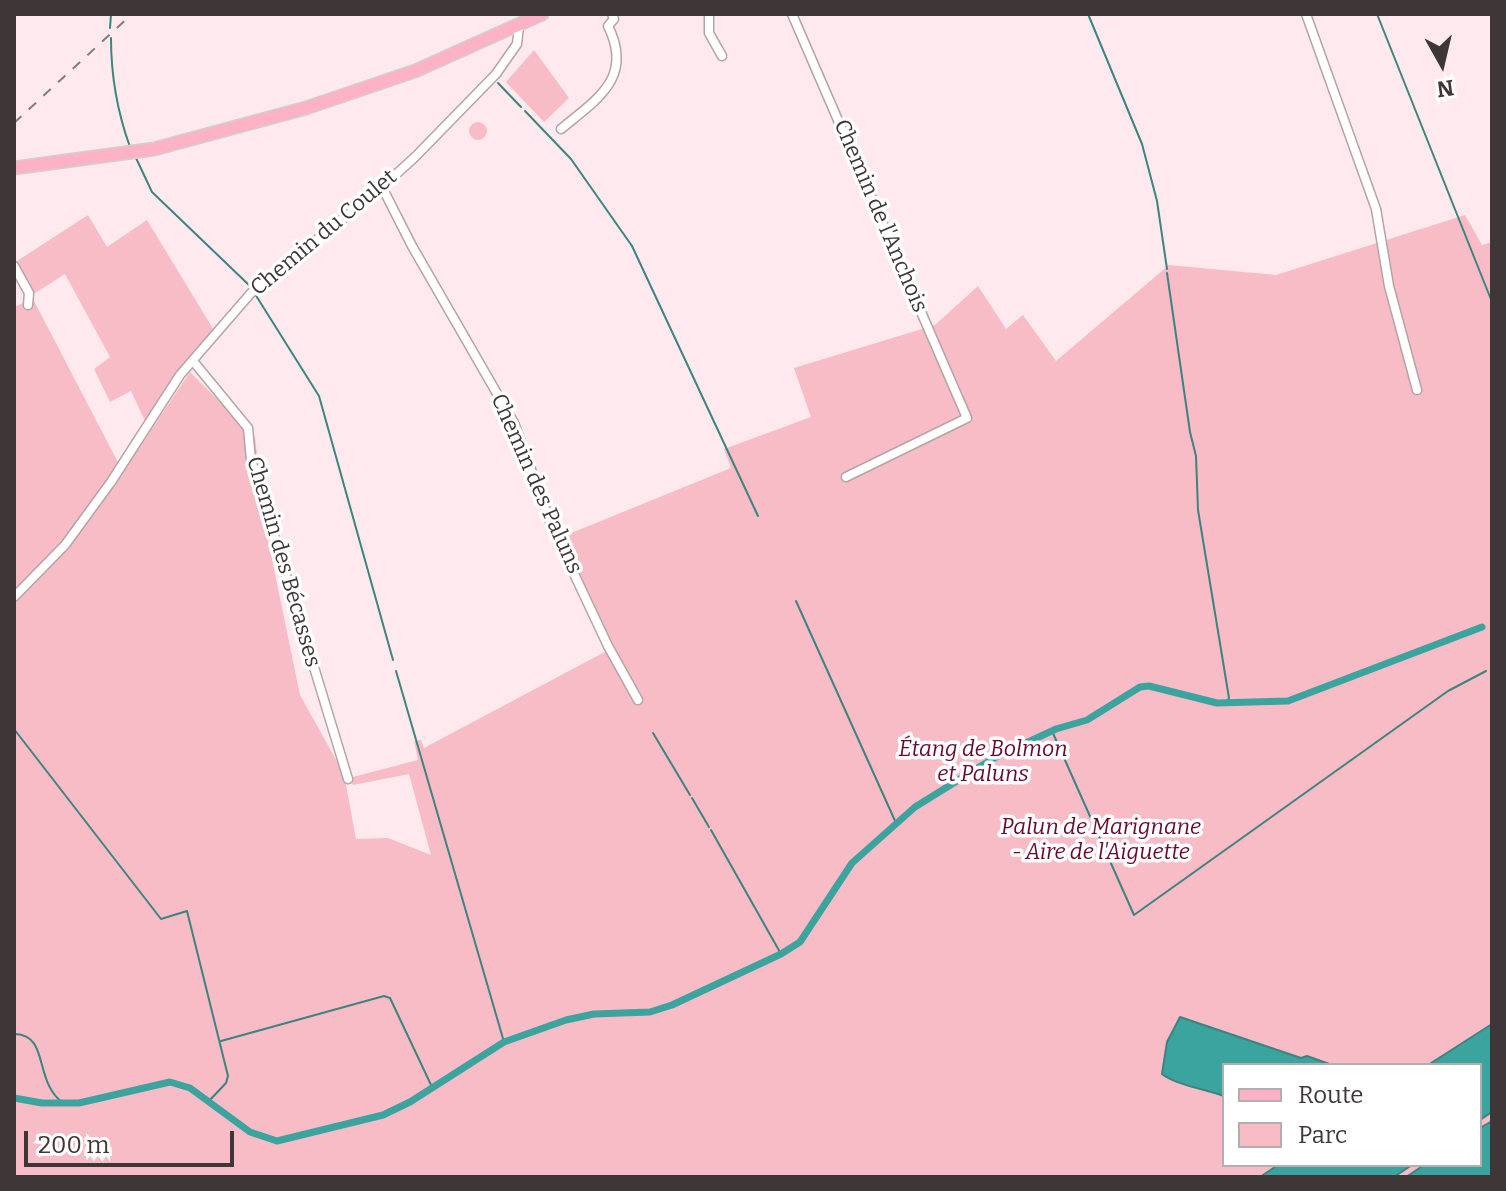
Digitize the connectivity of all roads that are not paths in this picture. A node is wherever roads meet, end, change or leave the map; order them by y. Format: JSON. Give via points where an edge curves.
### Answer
{"nodes":[{"id":1,"x":542,"y":14,"type":"edge"},
{"id":2,"x":612,"y":14,"type":"edge"},
{"id":3,"x":709,"y":14,"type":"edge"},
{"id":4,"x":792,"y":14,"type":"edge"},
{"id":5,"x":1306,"y":14,"type":"edge"},
{"id":6,"x":519,"y":26,"type":"junction"},
{"id":7,"x":722,"y":56,"type":"dead end"},
{"id":8,"x":561,"y":129,"type":"dead end"},
{"id":9,"x":14,"y":168,"type":"edge"},
{"id":10,"x":382,"y":187,"type":"junction"},
{"id":11,"x":14,"y":266,"type":"edge"},
{"id":12,"x":28,"y":305,"type":"dead end"},
{"id":13,"x":193,"y":361,"type":"junction"},
{"id":14,"x":1417,"y":390,"type":"dead end"},
{"id":15,"x":846,"y":477,"type":"dead end"},
{"id":16,"x":14,"y":597,"type":"edge"},
{"id":17,"x":638,"y":700,"type":"dead end"},
{"id":18,"x":348,"y":779,"type":"dead end"}],
"edges":[{"from":1,"to":6,"type":"main road"},
{"from":2,"to":8,"type":"street","via":[[608,26],[617,56],[612,82]]},
{"from":3,"to":7,"type":"street","via":[[709,33]]},
{"from":4,"to":15,"type":"street","name":"Chemin de l'Anchois","via":[[967,418]]},
{"from":5,"to":14,"type":"street","via":[[1376,209],[1389,286]]},
{"from":6,"to":9,"type":"main road","via":[[369,88],[222,132],[135,153]]},
{"from":6,"to":10,"type":"street","name":"Chemin du Coulet","via":[[517,44],[496,74]]},
{"from":10,"to":13,"type":"street","name":"Chemin du Coulet","via":[[256,287]]},
{"from":10,"to":17,"type":"street","name":"Chemin des Paluns","via":[[514,423],[552,527]]},
{"from":11,"to":12,"type":"street","via":[[29,293]]},
{"from":13,"to":16,"type":"street","name":"Chemin du Coulet","via":[[65,545]]},
{"from":13,"to":18,"type":"street","name":"Chemin des Bécasses","via":[[250,432],[251,460]]}]}
